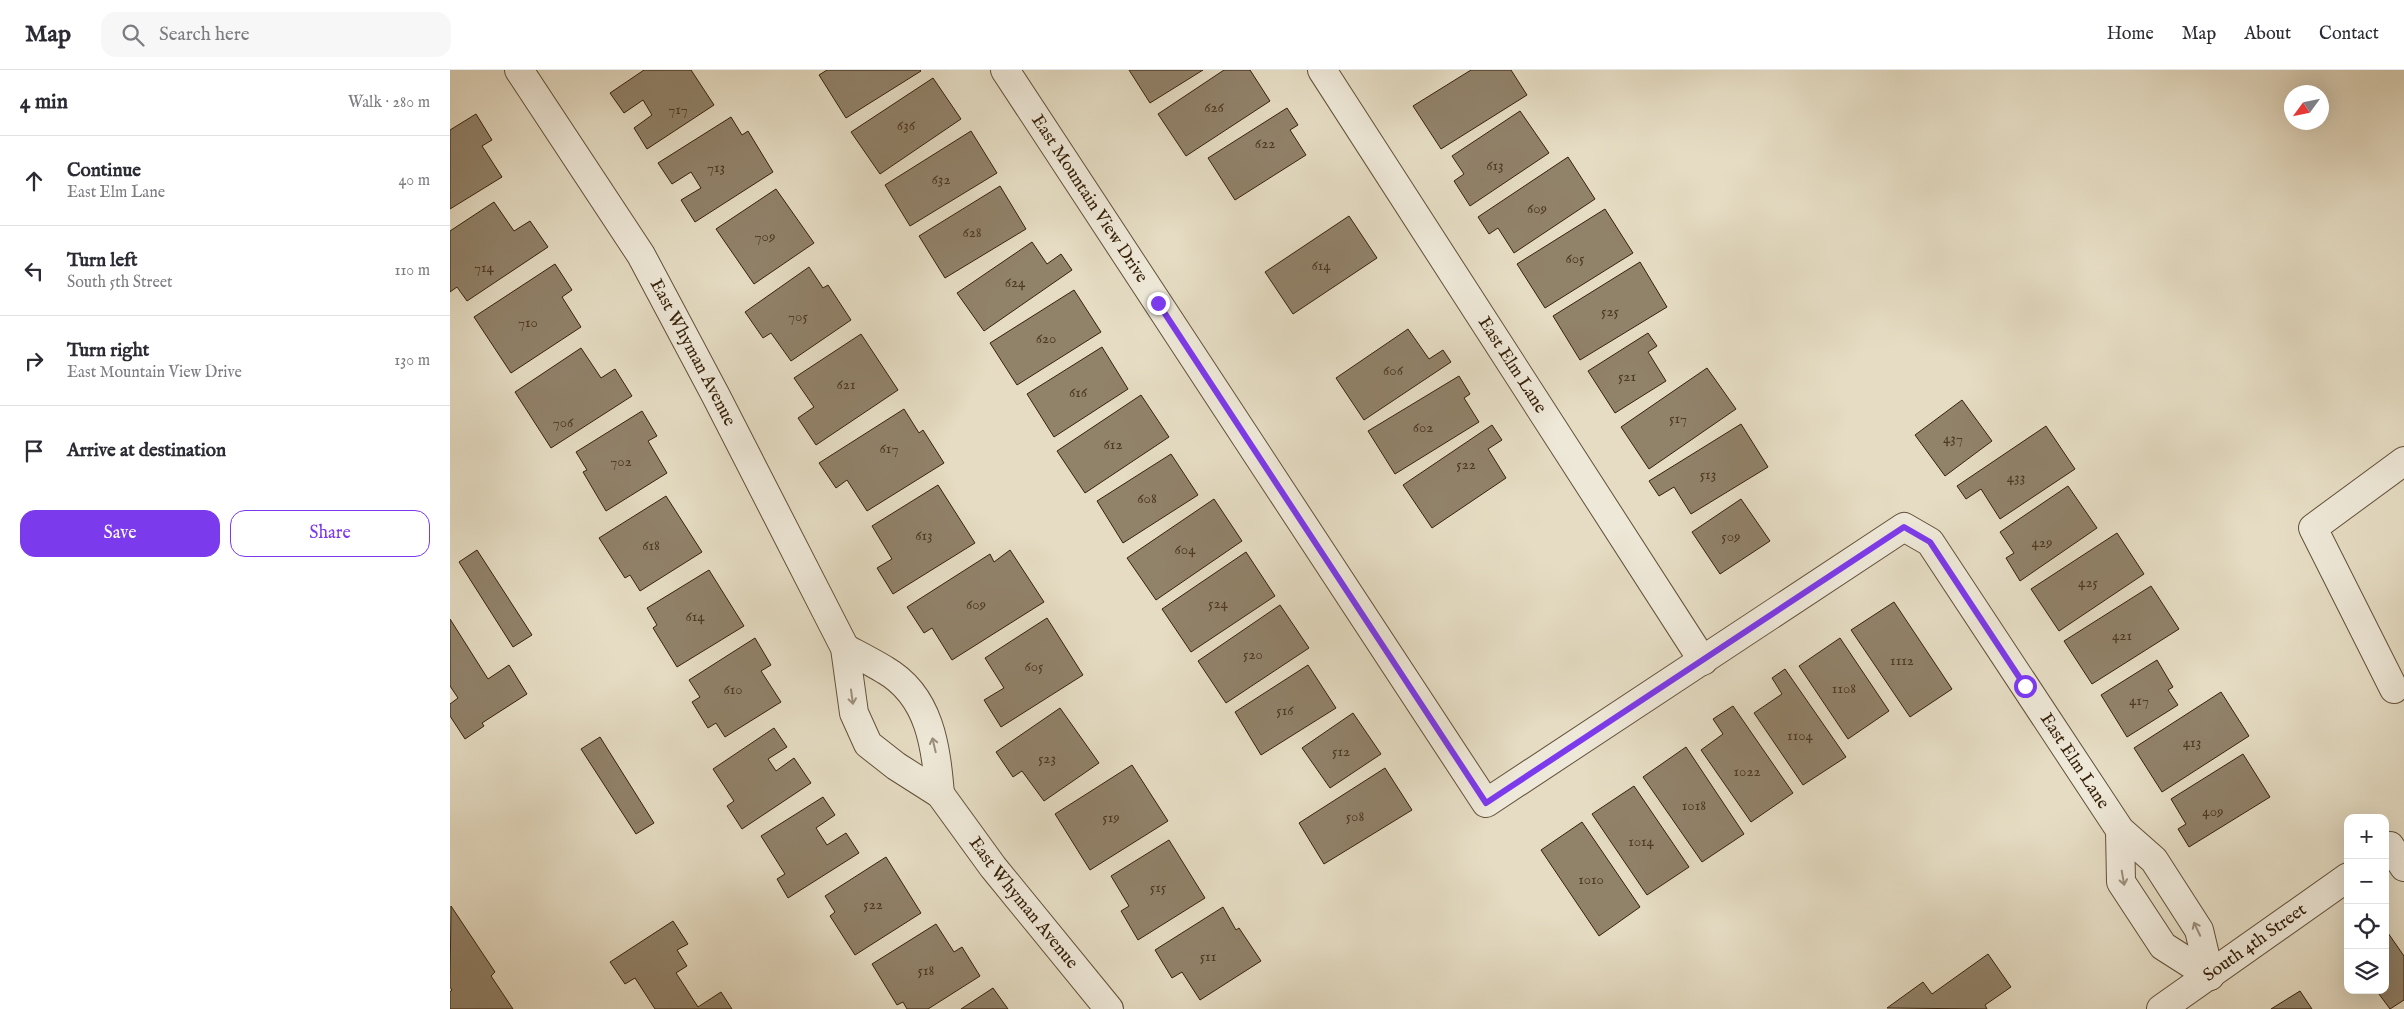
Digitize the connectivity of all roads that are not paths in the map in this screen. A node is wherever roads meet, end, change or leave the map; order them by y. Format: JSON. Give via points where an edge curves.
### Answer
{"nodes":[{"id":1,"x":519,"y":70,"type":"edge"},
{"id":2,"x":1005,"y":70,"type":"edge"},
{"id":3,"x":1322,"y":70,"type":"edge"},
{"id":4,"x":2404,"y":461,"type":"edge"},
{"id":5,"x":844,"y":648,"type":"junction"},
{"id":6,"x":1703,"y":660,"type":"junction"},
{"id":7,"x":2394,"y":689,"type":"dead end"},
{"id":8,"x":940,"y":794,"type":"junction"},
{"id":9,"x":2120,"y":830,"type":"junction"},
{"id":10,"x":2344,"y":880,"type":"edge"},
{"id":11,"x":2210,"y":976,"type":"junction"},
{"id":12,"x":1109,"y":1009,"type":"edge"},
{"id":13,"x":2161,"y":1009,"type":"edge"}],
"edges":[{"from":1,"to":5,"type":"street","name":"East Whyman Avenue","via":[[641,255]]},
{"from":2,"to":6,"type":"street","name":"East Mountain View Drive","via":[[1486,803]]},
{"from":3,"to":6,"type":"street","name":"East Elm Lane"},
{"from":4,"to":7,"type":"street","via":[[2313,528]]},
{"from":5,"to":8,"type":"street","name":"East Whyman Avenue","one_way":true,"via":[[854,713],[868,744]]},
{"from":8,"to":5,"type":"street","one_way":true,"via":[[936,748],[926,715],[911,692],[887,671]]},
{"from":6,"to":9,"type":"street","name":"East Elm Lane","via":[[1904,527],[1930,542]]},
{"from":8,"to":12,"type":"street","name":"East Whyman Avenue","via":[[993,867]]},
{"from":11,"to":9,"type":"street","name":"East Elm Lane","one_way":true,"via":[[2199,930],[2154,860]]},
{"from":9,"to":11,"type":"street","one_way":true,"via":[[2121,882],[2163,946]]},
{"from":10,"to":11,"type":"street","name":"South 4th Street"},
{"from":11,"to":13,"type":"street","name":"South 4th Street"}]}
